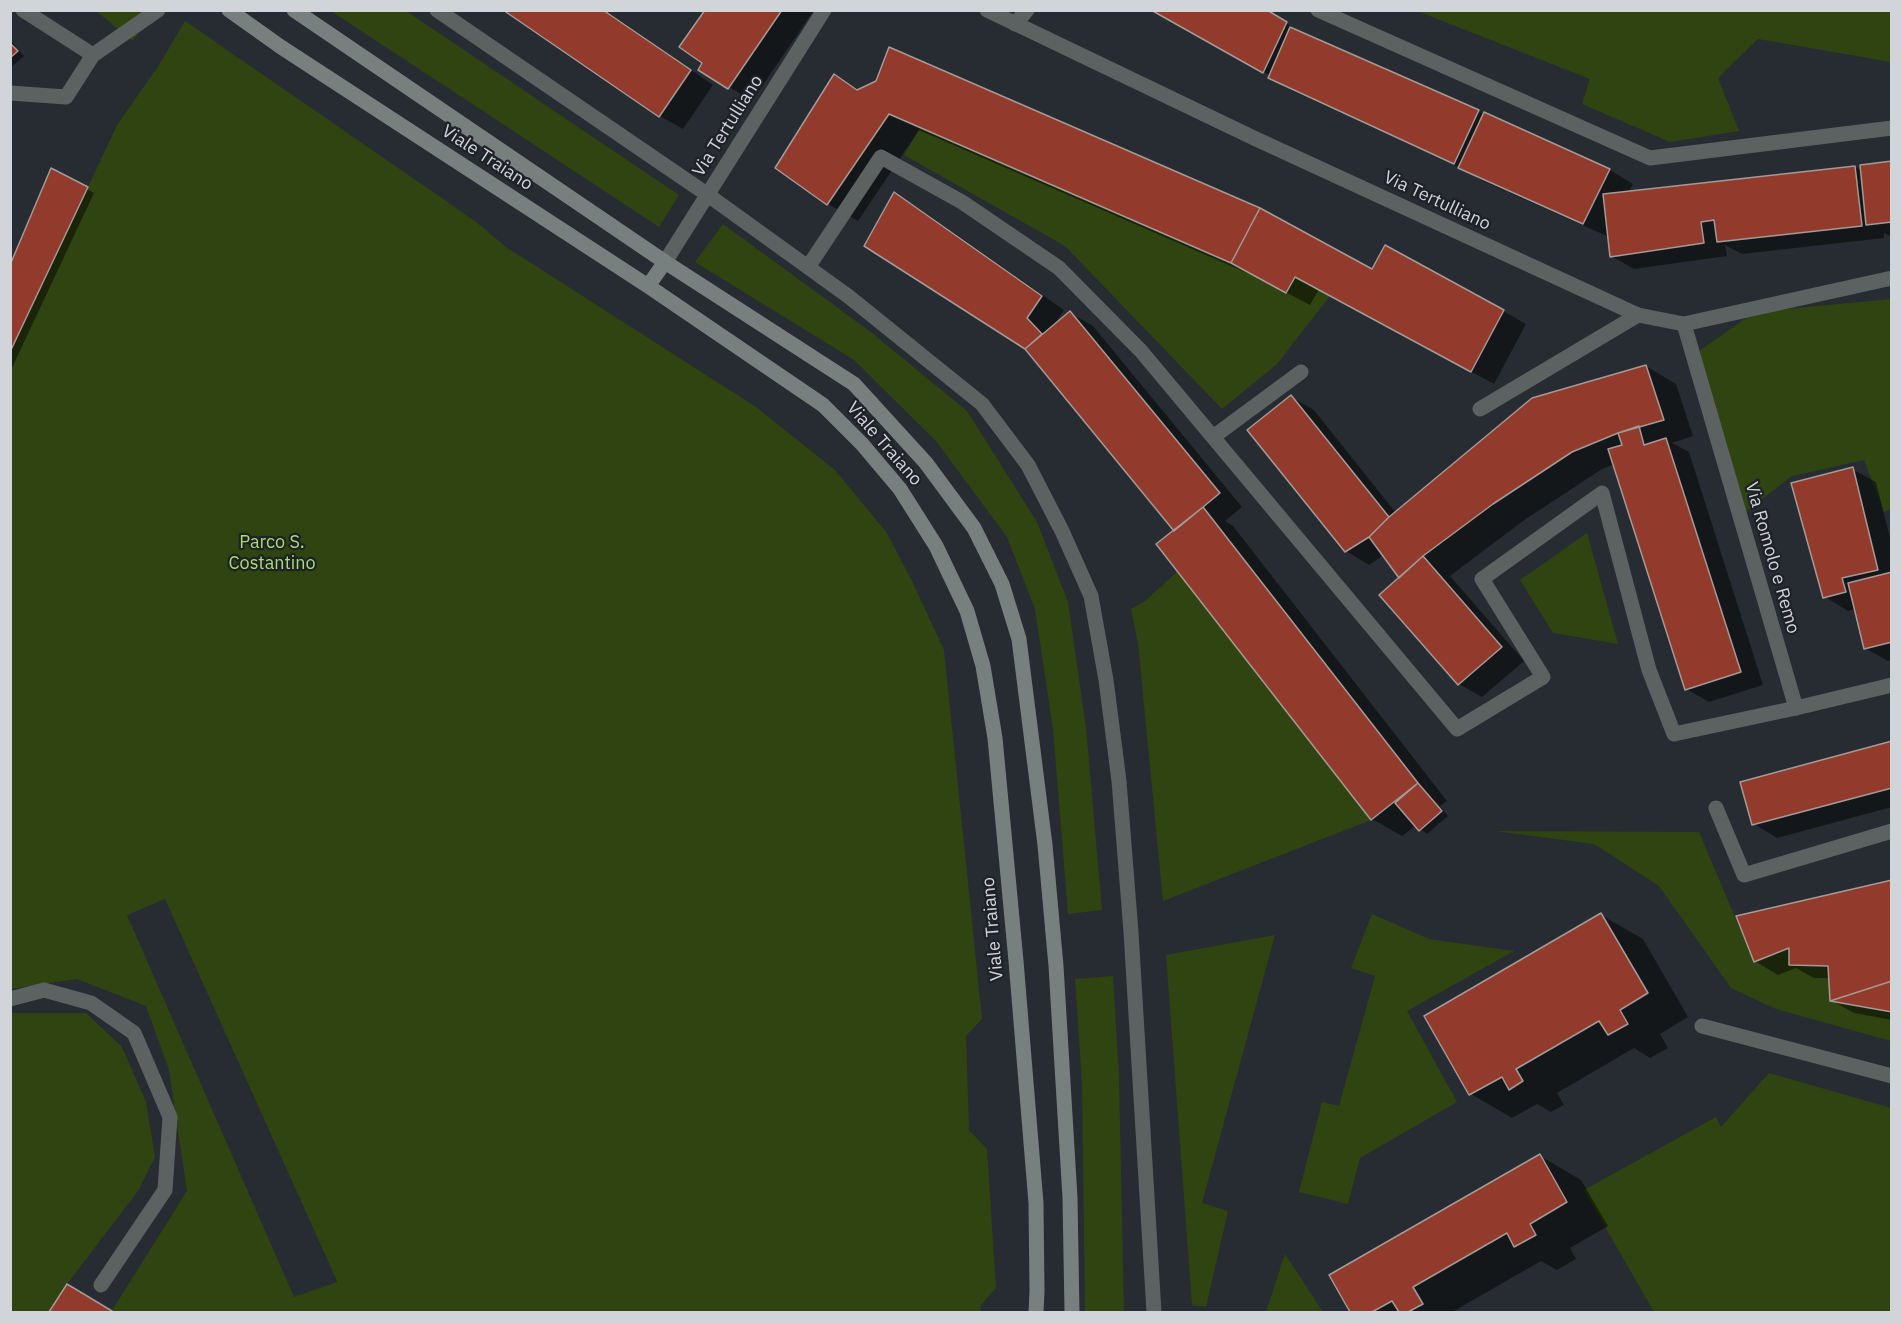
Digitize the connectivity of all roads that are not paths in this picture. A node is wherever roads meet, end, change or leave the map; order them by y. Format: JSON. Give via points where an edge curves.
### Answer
{"nodes":[{"id":1,"x":22,"y":10,"type":"edge"},
{"id":2,"x":158,"y":10,"type":"edge"},
{"id":3,"x":229,"y":10,"type":"edge"},
{"id":4,"x":294,"y":10,"type":"edge"},
{"id":5,"x":437,"y":10,"type":"edge"},
{"id":6,"x":824,"y":10,"type":"edge"},
{"id":7,"x":987,"y":10,"type":"edge"},
{"id":8,"x":1027,"y":10,"type":"edge"},
{"id":9,"x":1318,"y":10,"type":"edge"},
{"id":10,"x":1016,"y":24,"type":"junction"},
{"id":11,"x":93,"y":55,"type":"junction"},
{"id":12,"x":10,"y":93,"type":"edge"},
{"id":13,"x":1892,"y":128,"type":"edge"},
{"id":14,"x":708,"y":195,"type":"junction"},
{"id":15,"x":665,"y":262,"type":"junction"},
{"id":16,"x":808,"y":267,"type":"junction"},
{"id":17,"x":1892,"y":279,"type":"edge"},
{"id":18,"x":648,"y":286,"type":"junction"},
{"id":19,"x":1638,"y":315,"type":"junction"},
{"id":20,"x":1684,"y":324,"type":"junction"},
{"id":21,"x":1301,"y":372,"type":"dead end"},
{"id":22,"x":1480,"y":409,"type":"dead end"},
{"id":23,"x":1213,"y":437,"type":"junction"},
{"id":24,"x":1892,"y":685,"type":"edge"},
{"id":25,"x":1796,"y":708,"type":"junction"},
{"id":26,"x":1716,"y":808,"type":"dead end"},
{"id":27,"x":1892,"y":831,"type":"edge"},
{"id":28,"x":10,"y":999,"type":"edge"},
{"id":29,"x":1702,"y":1026,"type":"dead end"},
{"id":30,"x":1892,"y":1076,"type":"edge"},
{"id":31,"x":101,"y":1285,"type":"dead end"},
{"id":32,"x":1035,"y":1312,"type":"edge"},
{"id":33,"x":1072,"y":1312,"type":"edge"},
{"id":34,"x":1154,"y":1312,"type":"edge"}],
"edges":[{"from":1,"to":11,"type":"street"},
{"from":2,"to":11,"type":"street"},
{"from":3,"to":18,"type":"main road","name":"Viale Traiano"},
{"from":4,"to":15,"type":"main road","name":"Viale Traiano"},
{"from":5,"to":14,"type":"street"},
{"from":6,"to":14,"type":"street","name":"Via Tertulliano"},
{"from":7,"to":10,"type":"street","name":"Via Tertulliano"},
{"from":8,"to":10,"type":"street"},
{"from":9,"to":13,"type":"street","via":[[1650,159]]},
{"from":10,"to":19,"type":"street","name":"Via Tertulliano"},
{"from":11,"to":12,"type":"street","via":[[66,97]]},
{"from":14,"to":15,"type":"street","name":"Via Tertulliano"},
{"from":14,"to":16,"type":"street"},
{"from":15,"to":18,"type":"main road"},
{"from":15,"to":33,"type":"main road","name":"Viale Traiano","via":[[854,384],[926,463],[974,528],[1002,584],[1019,639],[1044,845],[1070,1198]]},
{"from":16,"to":23,"type":"street","via":[[881,157],[962,202],[1059,268],[1141,351]]},
{"from":16,"to":34,"type":"street","via":[[982,404],[1028,465],[1091,596],[1119,781]]},
{"from":17,"to":20,"type":"street","name":"Via Tertulliano"},
{"from":18,"to":32,"type":"main road","name":"Viale Traiano","via":[[823,405],[862,444],[900,489],[936,546],[967,611],[983,666],[996,750],[1036,1203]]},
{"from":19,"to":20,"type":"street","name":"Via Tertulliano"},
{"from":19,"to":22,"type":"street"},
{"from":20,"to":25,"type":"street","name":"Via Romolo e Remo"},
{"from":21,"to":23,"type":"street"},
{"from":23,"to":25,"type":"street","via":[[1457,729],[1543,677],[1482,579],[1602,493],[1649,670],[1674,734]]},
{"from":24,"to":25,"type":"street"},
{"from":26,"to":27,"type":"street","via":[[1744,875]]},
{"from":28,"to":31,"type":"street","via":[[44,990],[91,1003],[134,1033],[170,1117],[165,1190]]},
{"from":29,"to":30,"type":"street"}]}
